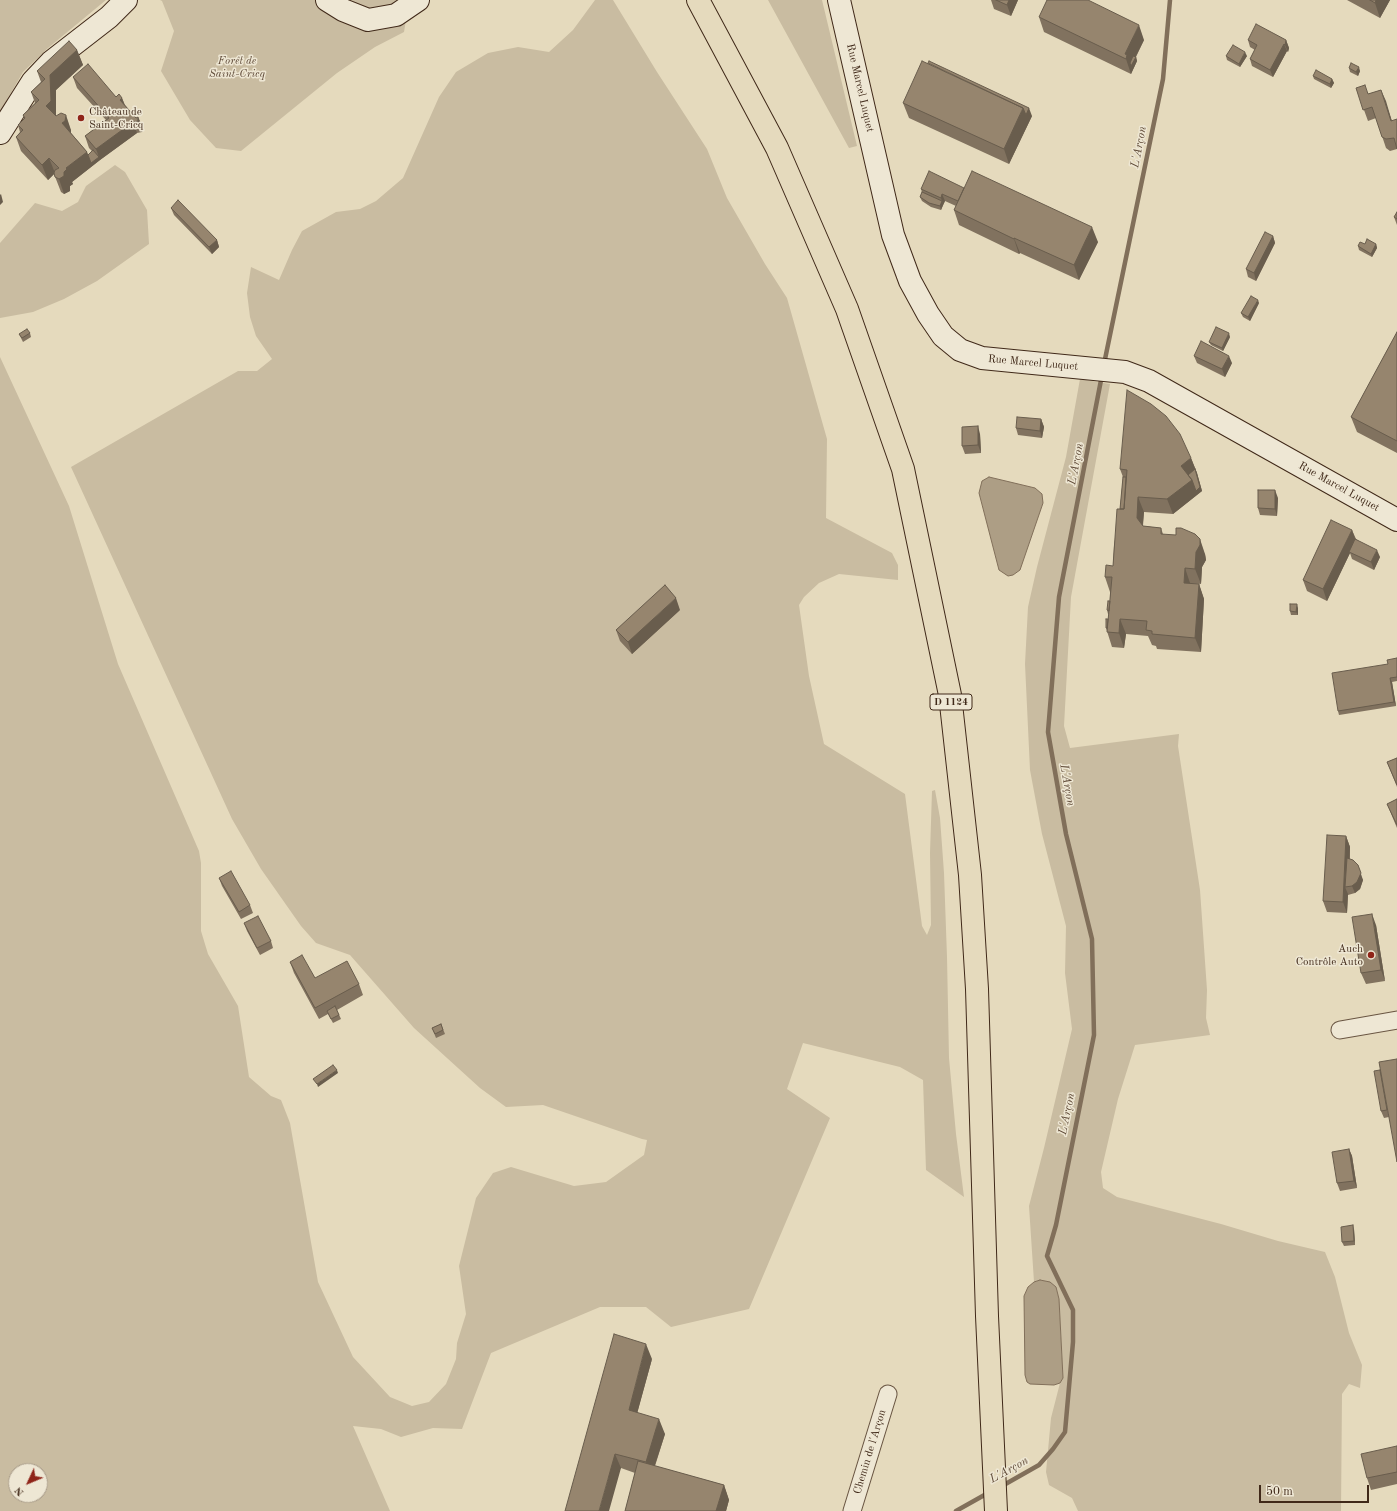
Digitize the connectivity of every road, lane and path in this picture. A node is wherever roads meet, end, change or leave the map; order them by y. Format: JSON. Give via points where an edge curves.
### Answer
{"nodes":[{"id":1,"x":126,"y":0,"type":"edge"},
{"id":2,"x":327,"y":0,"type":"edge"},
{"id":3,"x":418,"y":0,"type":"edge"},
{"id":4,"x":698,"y":0,"type":"edge"},
{"id":5,"x":839,"y":0,"type":"edge"},
{"id":6,"x":0,"y":133,"type":"edge"},
{"id":7,"x":1397,"y":520,"type":"edge"},
{"id":8,"x":1397,"y":1020,"type":"edge"},
{"id":9,"x":1340,"y":1030,"type":"dead end"},
{"id":10,"x":888,"y":1394,"type":"dead end"},
{"id":11,"x":852,"y":1511,"type":"edge"},
{"id":12,"x":996,"y":1511,"type":"edge"}],
"edges":[{"from":1,"to":6,"type":"street","via":[[46,67],[33,81]]},
{"from":2,"to":3,"type":"street","via":[[368,20],[396,15]]},
{"from":4,"to":12,"type":"highway","number":"D 1124","via":[[777,148],[847,309],[903,469],[950,695],[970,875],[977,989],[986,1308]]},
{"from":5,"to":7,"type":"street","name":"Rue Marcel Luquet","via":[[893,235],[910,281],[943,336],[960,350],[982,358],[1125,372],[1149,381]]},
{"from":8,"to":9,"type":"street"},
{"from":10,"to":11,"type":"street","name":"Chemin de l'Arçon"}]}
